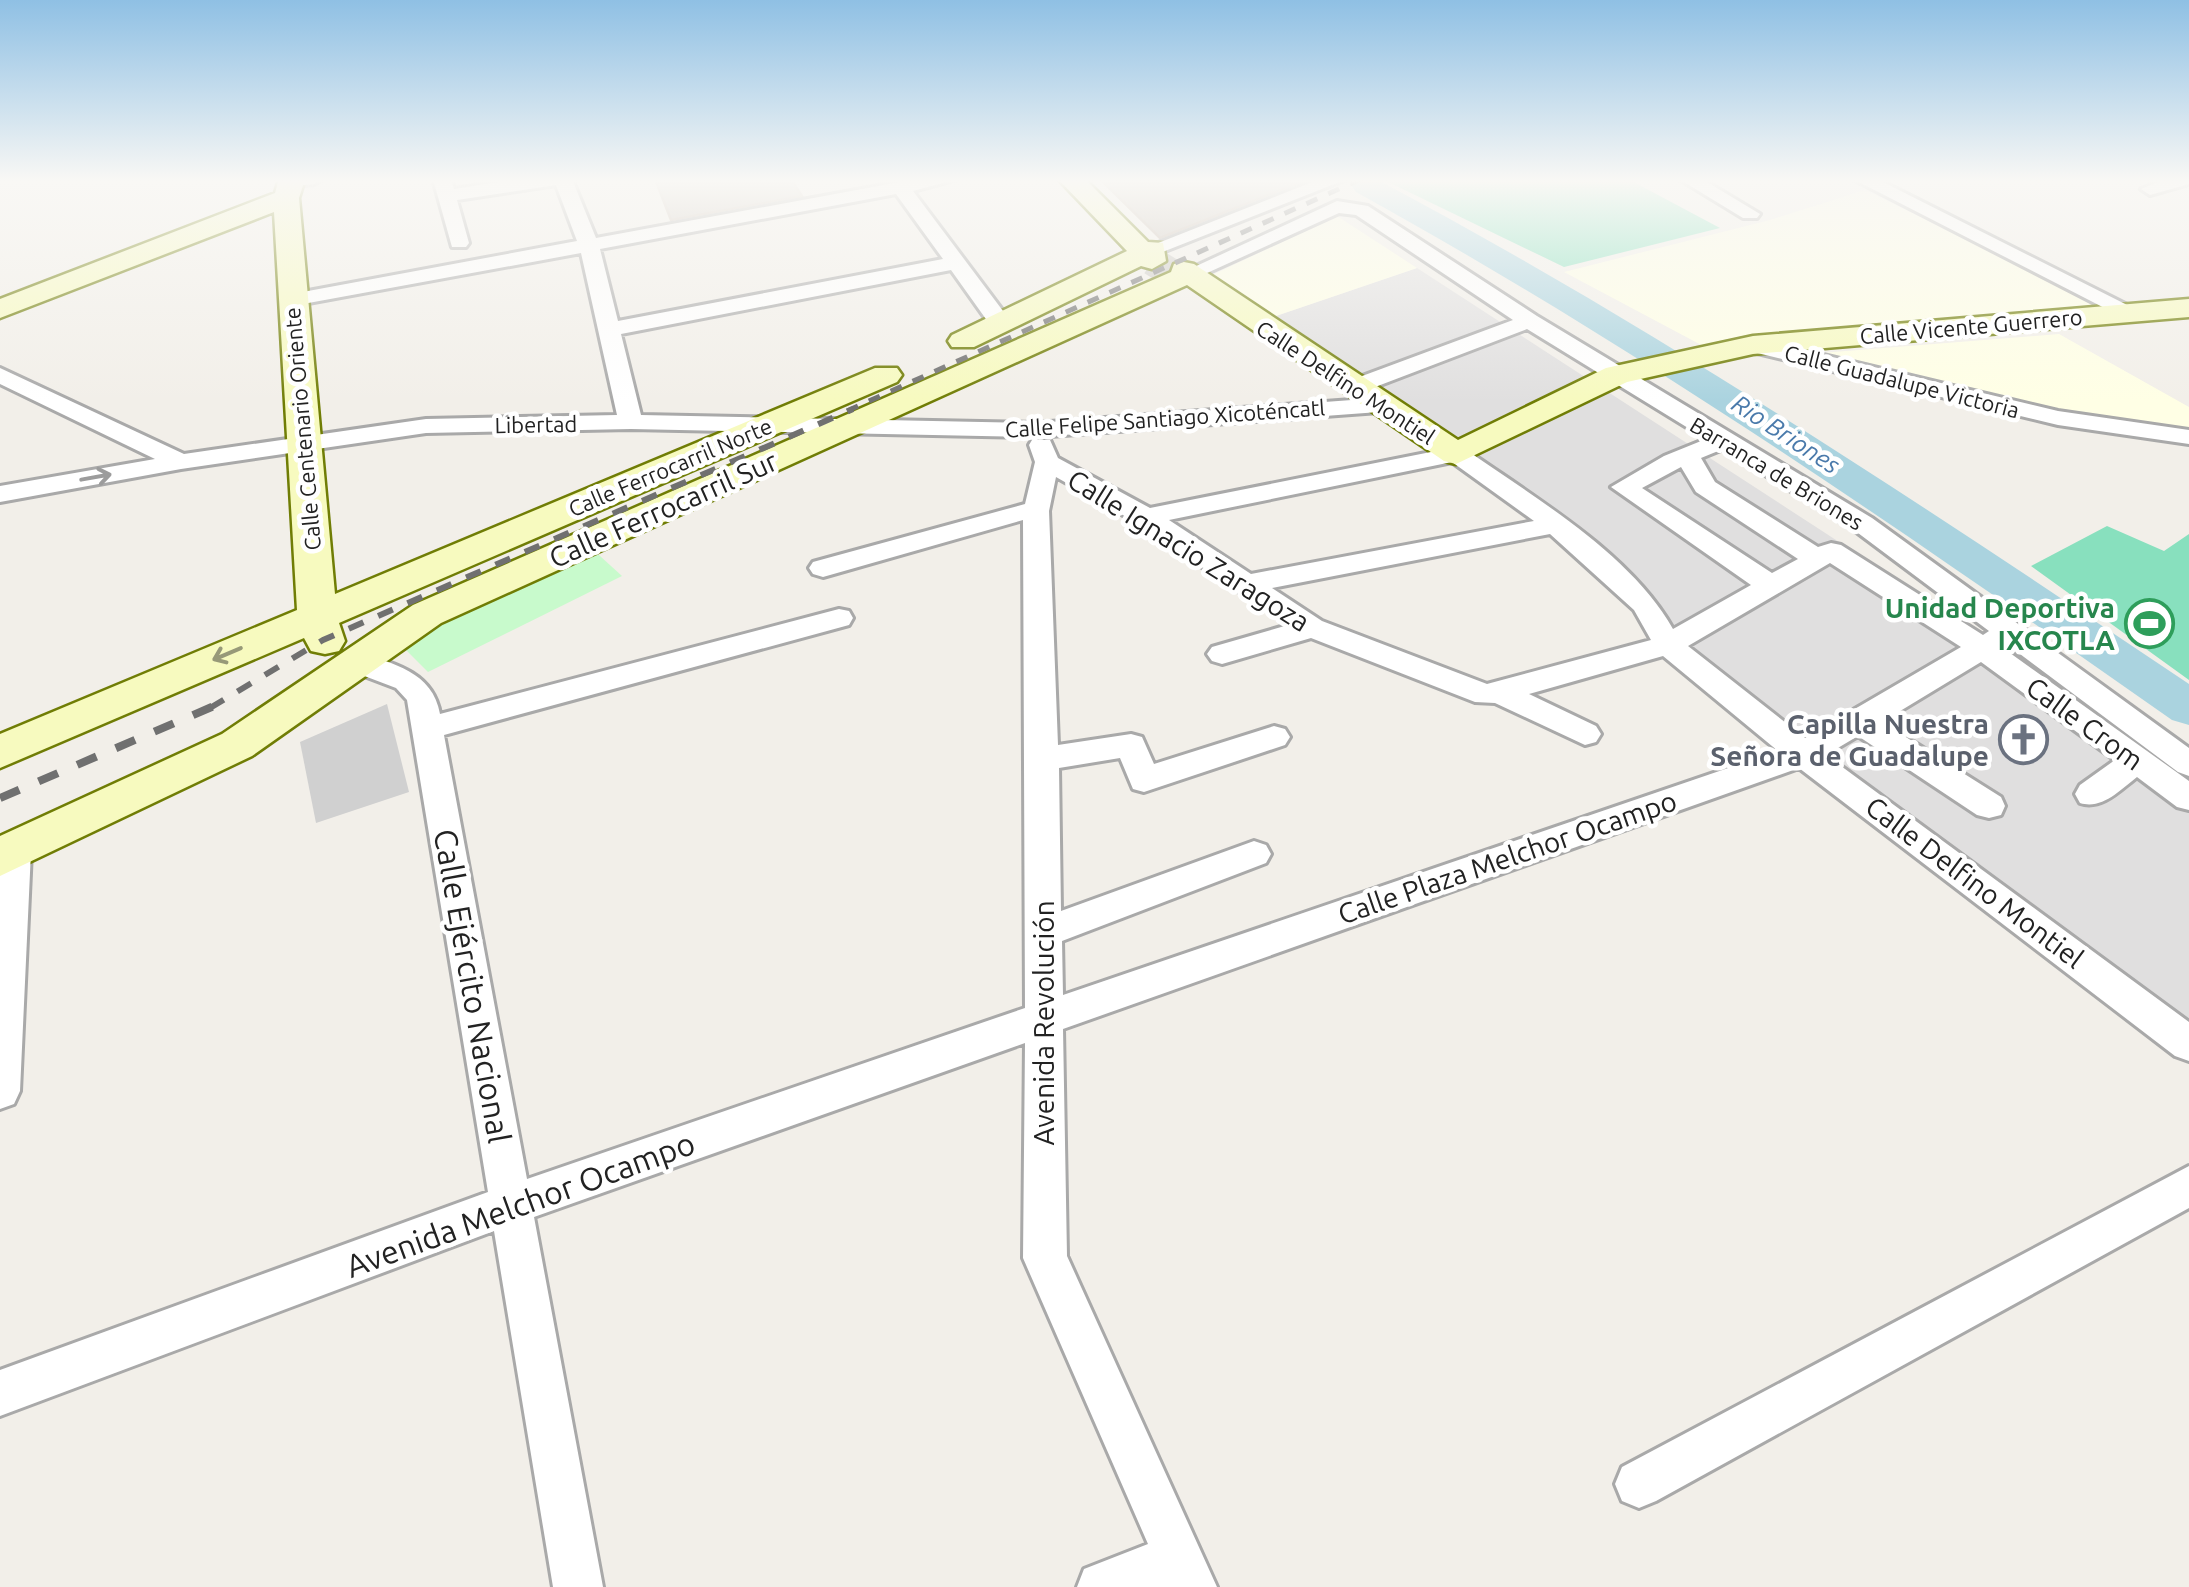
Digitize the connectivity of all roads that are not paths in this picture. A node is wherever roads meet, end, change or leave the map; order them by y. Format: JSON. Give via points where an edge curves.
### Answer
{"nodes":[{"id":1,"x":134,"y":253,"type":"edge"},
{"id":2,"x":294,"y":253,"type":"edge"},
{"id":3,"x":550,"y":253,"type":"edge"},
{"id":4,"x":591,"y":253,"type":"edge"},
{"id":5,"x":948,"y":253,"type":"edge"},
{"id":6,"x":1155,"y":253,"type":"tunnel mouth"},
{"id":7,"x":1188,"y":253,"type":"edge"},
{"id":8,"x":1200,"y":253,"type":"edge"},
{"id":9,"x":1423,"y":253,"type":"edge"},
{"id":10,"x":2011,"y":253,"type":"edge"},
{"id":11,"x":955,"y":263,"type":"junction"},
{"id":12,"x":1167,"y":264,"type":"junction"},
{"id":13,"x":292,"y":300,"type":"junction"},
{"id":14,"x":2189,"y":308,"type":"edge"},
{"id":15,"x":0,"y":309,"type":"edge"},
{"id":16,"x":2130,"y":312,"type":"junction"},
{"id":17,"x":1530,"y":322,"type":"junction"},
{"id":18,"x":1001,"y":324,"type":"junction"},
{"id":19,"x":611,"y":330,"type":"junction"},
{"id":20,"x":1753,"y":345,"type":"junction"},
{"id":21,"x":0,"y":375,"type":"edge"},
{"id":22,"x":1617,"y":375,"type":"junction"},
{"id":23,"x":1366,"y":396,"type":"junction"},
{"id":24,"x":631,"y":422,"type":"junction"},
{"id":25,"x":849,"y":425,"type":"junction"},
{"id":26,"x":770,"y":426,"type":"junction"},
{"id":27,"x":2189,"y":438,"type":"edge"},
{"id":28,"x":1725,"y":440,"type":"junction"},
{"id":29,"x":304,"y":444,"type":"junction"},
{"id":30,"x":1041,"y":446,"type":"junction"},
{"id":31,"x":1456,"y":454,"type":"junction"},
{"id":32,"x":1687,"y":455,"type":"junction"},
{"id":33,"x":181,"y":462,"type":"junction"},
{"id":34,"x":0,"y":494,"type":"edge"},
{"id":35,"x":1036,"y":512,"type":"junction"},
{"id":36,"x":1146,"y":518,"type":"junction"},
{"id":37,"x":1556,"y":526,"type":"junction"},
{"id":38,"x":1824,"y":555,"type":"junction"},
{"id":39,"x":823,"y":568,"type":"dead end"},
{"id":40,"x":1247,"y":584,"type":"junction"},
{"id":41,"x":1772,"y":586,"type":"junction"},
{"id":42,"x":317,"y":616,"type":"junction"},
{"id":43,"x":840,"y":618,"type":"dead end"},
{"id":44,"x":1312,"y":628,"type":"junction"},
{"id":45,"x":1996,"y":640,"type":"junction"},
{"id":46,"x":1668,"y":645,"type":"junction"},
{"id":47,"x":1222,"y":654,"type":"dead end"},
{"id":48,"x":356,"y":662,"type":"junction"},
{"id":49,"x":1501,"y":694,"type":"junction"},
{"id":50,"x":1860,"y":722,"type":"junction"},
{"id":51,"x":429,"y":728,"type":"junction"},
{"id":52,"x":1585,"y":734,"type":"dead end"},
{"id":53,"x":1274,"y":736,"type":"dead end"},
{"id":54,"x":0,"y":752,"type":"edge"},
{"id":55,"x":1803,"y":754,"type":"junction"},
{"id":56,"x":1044,"y":759,"type":"junction"},
{"id":57,"x":2137,"y":761,"type":"junction"},
{"id":58,"x":2189,"y":764,"type":"edge"},
{"id":59,"x":2091,"y":794,"type":"dead end"},
{"id":60,"x":2189,"y":798,"type":"edge"},
{"id":61,"x":1989,"y":806,"type":"dead end"},
{"id":62,"x":7,"y":854,"type":"edge"},
{"id":63,"x":1254,"y":854,"type":"dead end"},
{"id":64,"x":1042,"y":933,"type":"junction"},
{"id":65,"x":1041,"y":1020,"type":"junction"},
{"id":66,"x":2189,"y":1044,"type":"edge"},
{"id":67,"x":0,"y":1092,"type":"edge"},
{"id":68,"x":2189,"y":1186,"type":"edge"},
{"id":69,"x":510,"y":1205,"type":"junction"},
{"id":70,"x":0,"y":1393,"type":"edge"},
{"id":71,"x":1639,"y":1484,"type":"dead end"},
{"id":72,"x":1185,"y":1573,"type":"edge"},
{"id":73,"x":578,"y":1587,"type":"edge"},
{"id":74,"x":1102,"y":1587,"type":"edge"}],
"edges":[{"from":1,"to":15,"type":"main road"},
{"from":2,"to":13,"type":"main road","name":"Calle Centenario Oriente"},
{"from":3,"to":13,"type":"street"},
{"from":4,"to":19,"type":"street"},
{"from":5,"to":11,"type":"street"},
{"from":6,"to":12,"type":"main road","name":"Calle Delfino Montiel"},
{"from":7,"to":12,"type":"street","name":"Calle Ferrocarril Norte"},
{"from":8,"to":12,"type":"street","name":"Calle Ferrocarril Sur"},
{"from":9,"to":17,"type":"street","name":"Barranca de Briones"},
{"from":10,"to":16,"type":"street"},
{"from":11,"to":18,"type":"street"},
{"from":11,"to":19,"type":"street"},
{"from":12,"to":18,"type":"main road","name":"Calle Ferrocarril Norte"},
{"from":12,"to":23,"type":"main road","name":"Calle Delfino Montiel"},
{"from":12,"to":25,"type":"main road","name":"Calle Ferrocarril Sur"},
{"from":13,"to":29,"type":"main road","name":"Calle Centenario Oriente"},
{"from":14,"to":16,"type":"main road","name":"Calle Vicente Guerrero"},
{"from":16,"to":20,"type":"main road","name":"Calle Vicente Guerrero"},
{"from":17,"to":22,"type":"street","name":"Barranca de Briones"},
{"from":17,"to":23,"type":"street","name":"Calle Felipe Santiago Xicoténcatl"},
{"from":18,"to":26,"type":"main road","name":"Calle Ferrocarril Norte"},
{"from":19,"to":24,"type":"street"},
{"from":20,"to":22,"type":"main road","name":"Calle Guadalupe Victoria"},
{"from":20,"to":27,"type":"street","name":"Calle Guadalupe Victoria","via":[[2024,410]]},
{"from":21,"to":33,"type":"street"},
{"from":22,"to":28,"type":"street","name":"Barranca de Briones"},
{"from":22,"to":31,"type":"main road","name":"Calle Guadalupe Victoria"},
{"from":23,"to":30,"type":"street","name":"Calle Felipe Santiago Xicoténcatl"},
{"from":23,"to":31,"type":"main road","name":"Calle Delfino Montiel"},
{"from":24,"to":26,"type":"street","name":"Libertad"},
{"from":24,"to":29,"type":"street","name":"Libertad","via":[[426,426]]},
{"from":25,"to":26,"type":"street","name":"Calle Felipe Santiago Xicoténcatl"},
{"from":25,"to":30,"type":"street","name":"Calle Felipe Santiago Xicoténcatl"},
{"from":25,"to":48,"type":"main road","name":"Calle Ferrocarril Sur","via":[[427,614]]},
{"from":26,"to":42,"type":"main road","name":"Calle Ferrocarril Norte"},
{"from":28,"to":32,"type":"street"},
{"from":28,"to":45,"type":"street","name":"Barranca de Briones","via":[[1863,524]]},
{"from":29,"to":33,"type":"street"},
{"from":29,"to":42,"type":"main road","name":"Calle Centenario Oriente"},
{"from":30,"to":35,"type":"street","name":"Avenida Revolución"},
{"from":30,"to":36,"type":"street","name":"Calle Ignacio Zaragoza"},
{"from":31,"to":36,"type":"street"},
{"from":31,"to":37,"type":"street","name":"Calle Delfino Montiel"},
{"from":32,"to":38,"type":"street","name":"Calle Crom","via":[[1705,487]]},
{"from":32,"to":41,"type":"street","via":[[1624,488]]},
{"from":34,"to":33,"type":"street","one_way":true},
{"from":35,"to":39,"type":"street","via":[[1008,514]]},
{"from":35,"to":56,"type":"street","name":"Avenida Revolución"},
{"from":36,"to":40,"type":"street","name":"Calle Ignacio Zaragoza"},
{"from":37,"to":40,"type":"street"},
{"from":37,"to":46,"type":"street","name":"Calle Delfino Montiel","via":[[1645,604]]},
{"from":38,"to":41,"type":"street"},
{"from":38,"to":45,"type":"street","name":"Calle Crom"},
{"from":40,"to":44,"type":"street","name":"Calle Ignacio Zaragoza"},
{"from":41,"to":46,"type":"street"},
{"from":42,"to":48,"type":"main road","via":[[322,640]]},
{"from":42,"to":54,"type":"main road","name":"Calle Ferrocarril Norte","one_way":true},
{"from":43,"to":51,"type":"street"},
{"from":44,"to":47,"type":"street"},
{"from":44,"to":49,"type":"street","name":"Calle Ignacio Zaragoza","via":[[1486,695]]},
{"from":45,"to":50,"type":"street","name":"Calle Plaza Melchor Ocampo"},
{"from":45,"to":57,"type":"street","name":"Calle Crom"},
{"from":45,"to":58,"type":"street","name":"Barranca de Briones"},
{"from":46,"to":49,"type":"street"},
{"from":46,"to":55,"type":"street","name":"Calle Delfino Montiel"},
{"from":48,"to":51,"type":"street","name":"Calle Ejército Nacional","via":[[407,681],[422,696]]},
{"from":48,"to":62,"type":"main road","name":"Calle Ferrocarril Sur","via":[[238,745]]},
{"from":49,"to":52,"type":"street","name":"Calle Ignacio Zaragoza"},
{"from":50,"to":55,"type":"street","name":"Calle Plaza Melchor Ocampo"},
{"from":50,"to":61,"type":"street"},
{"from":51,"to":69,"type":"street","name":"Calle Ejército Nacional"},
{"from":53,"to":56,"type":"street","via":[[1144,780],[1131,745]]},
{"from":55,"to":65,"type":"street","name":"Calle Plaza Melchor Ocampo"},
{"from":55,"to":66,"type":"street","name":"Calle Delfino Montiel"},
{"from":56,"to":64,"type":"street","name":"Avenida Revolución"},
{"from":57,"to":59,"type":"street"},
{"from":57,"to":60,"type":"street","name":"Calle Crom"},
{"from":62,"to":67,"type":"street"},
{"from":63,"to":64,"type":"street"},
{"from":64,"to":65,"type":"street","name":"Avenida Revolución"},
{"from":65,"to":69,"type":"street","name":"Avenida Melchor Ocampo"},
{"from":65,"to":72,"type":"street","name":"Avenida Revolución","via":[[1044,1258]]},
{"from":68,"to":71,"type":"street"},
{"from":69,"to":70,"type":"street","name":"Avenida Melchor Ocampo"},
{"from":69,"to":73,"type":"street","name":"Calle Ejército Nacional"},
{"from":72,"to":74,"type":"street"}]}
